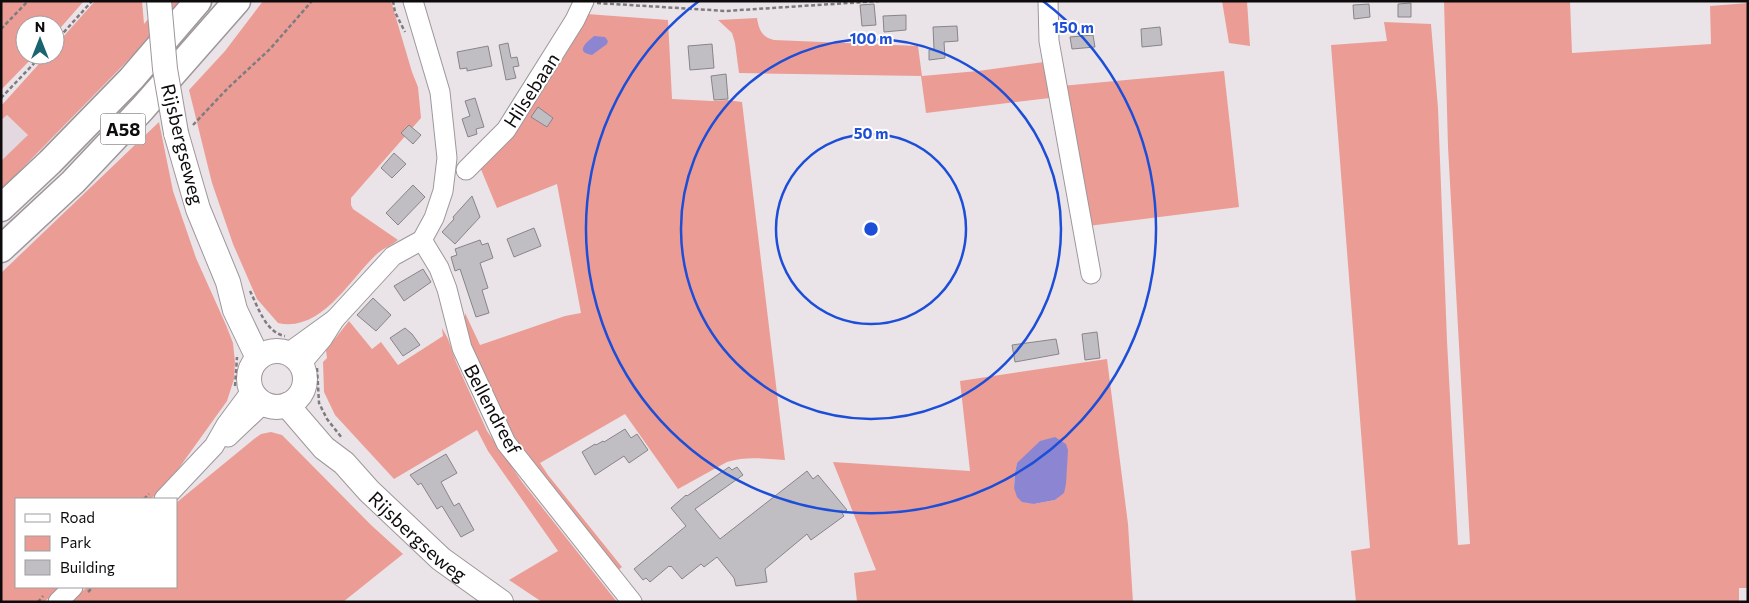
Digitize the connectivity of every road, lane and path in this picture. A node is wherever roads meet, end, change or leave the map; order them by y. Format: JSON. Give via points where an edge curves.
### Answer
{"nodes":[{"id":1,"x":28,"y":1,"type":"edge"},
{"id":2,"x":92,"y":1,"type":"edge"},
{"id":3,"x":159,"y":1,"type":"edge"},
{"id":4,"x":198,"y":1,"type":"edge"},
{"id":5,"x":237,"y":1,"type":"edge"},
{"id":6,"x":312,"y":1,"type":"edge"},
{"id":7,"x":393,"y":1,"type":"edge"},
{"id":8,"x":413,"y":1,"type":"edge"},
{"id":9,"x":879,"y":1,"type":"edge"},
{"id":10,"x":1048,"y":1,"type":"edge"},
{"id":11,"x":589,"y":2,"type":"edge"},
{"id":12,"x":1,"y":29,"type":"edge"},
{"id":13,"x":65,"y":31,"type":"edge"},
{"id":14,"x":407,"y":36,"type":"dead end"},
{"id":15,"x":32,"y":65,"type":"edge"},
{"id":16,"x":1,"y":98,"type":"edge"},
{"id":17,"x":182,"y":131,"type":"junction"},
{"id":18,"x":466,"y":170,"type":"dead end"},
{"id":19,"x":1,"y":208,"type":"edge"},
{"id":20,"x":422,"y":240,"type":"junction"},
{"id":21,"x":1,"y":249,"type":"edge"},
{"id":22,"x":1091,"y":274,"type":"dead end"},
{"id":23,"x":279,"y":356,"type":"junction"},
{"id":24,"x":276,"y":397,"type":"junction"},
{"id":25,"x":165,"y":498,"type":"edge"},
{"id":26,"x":72,"y":588,"type":"edge"},
{"id":27,"x":58,"y":602,"type":"edge"},
{"id":28,"x":500,"y":602,"type":"edge"},
{"id":29,"x":632,"y":602,"type":"edge"}],
"edges":[{"from":1,"to":12,"type":"path"},
{"from":2,"to":13,"type":"path"},
{"from":3,"to":17,"type":"main road","name":"Rijsbergseweg","bridge":true,"via":[[165,69]]},
{"from":4,"to":19,"type":"highway","number":"A58","via":[[131,78]]},
{"from":5,"to":21,"type":"highway","number":"A58","via":[[142,110],[73,182]]},
{"from":6,"to":17,"type":"path","via":[[270,49]]},
{"from":7,"to":14,"type":"path"},
{"from":8,"to":20,"type":"street","via":[[440,92],[447,158],[444,191]]},
{"from":9,"to":11,"type":"path","via":[[726,11]]},
{"from":10,"to":22,"type":"street","via":[[1049,41]]},
{"from":11,"to":18,"type":"street","name":"Hilsebaan","via":[[506,130]]},
{"from":15,"to":16,"type":"path"},
{"from":17,"to":23,"type":"main road","name":"Rijsbergseweg","via":[[198,209],[228,282]]},
{"from":20,"to":23,"type":"street","via":[[393,256],[335,318],[323,338]]},
{"from":20,"to":29,"type":"street","name":"Bellendreef","via":[[439,268],[462,348],[506,443]]},
{"from":23,"to":24,"type":"path"},
{"from":23,"to":24,"type":"main road","via":[[306,379]]},
{"from":23,"to":24,"type":"main road","via":[[253,365],[249,382]]},
{"from":23,"to":24,"type":"path","via":[[237,370]]},
{"from":24,"to":25,"type":"street","via":[[226,426],[214,446]]},
{"from":24,"to":28,"type":"main road","name":"Rijsbergseweg","via":[[333,441],[344,463],[369,492],[441,559]]},
{"from":26,"to":27,"type":"street"}]}
